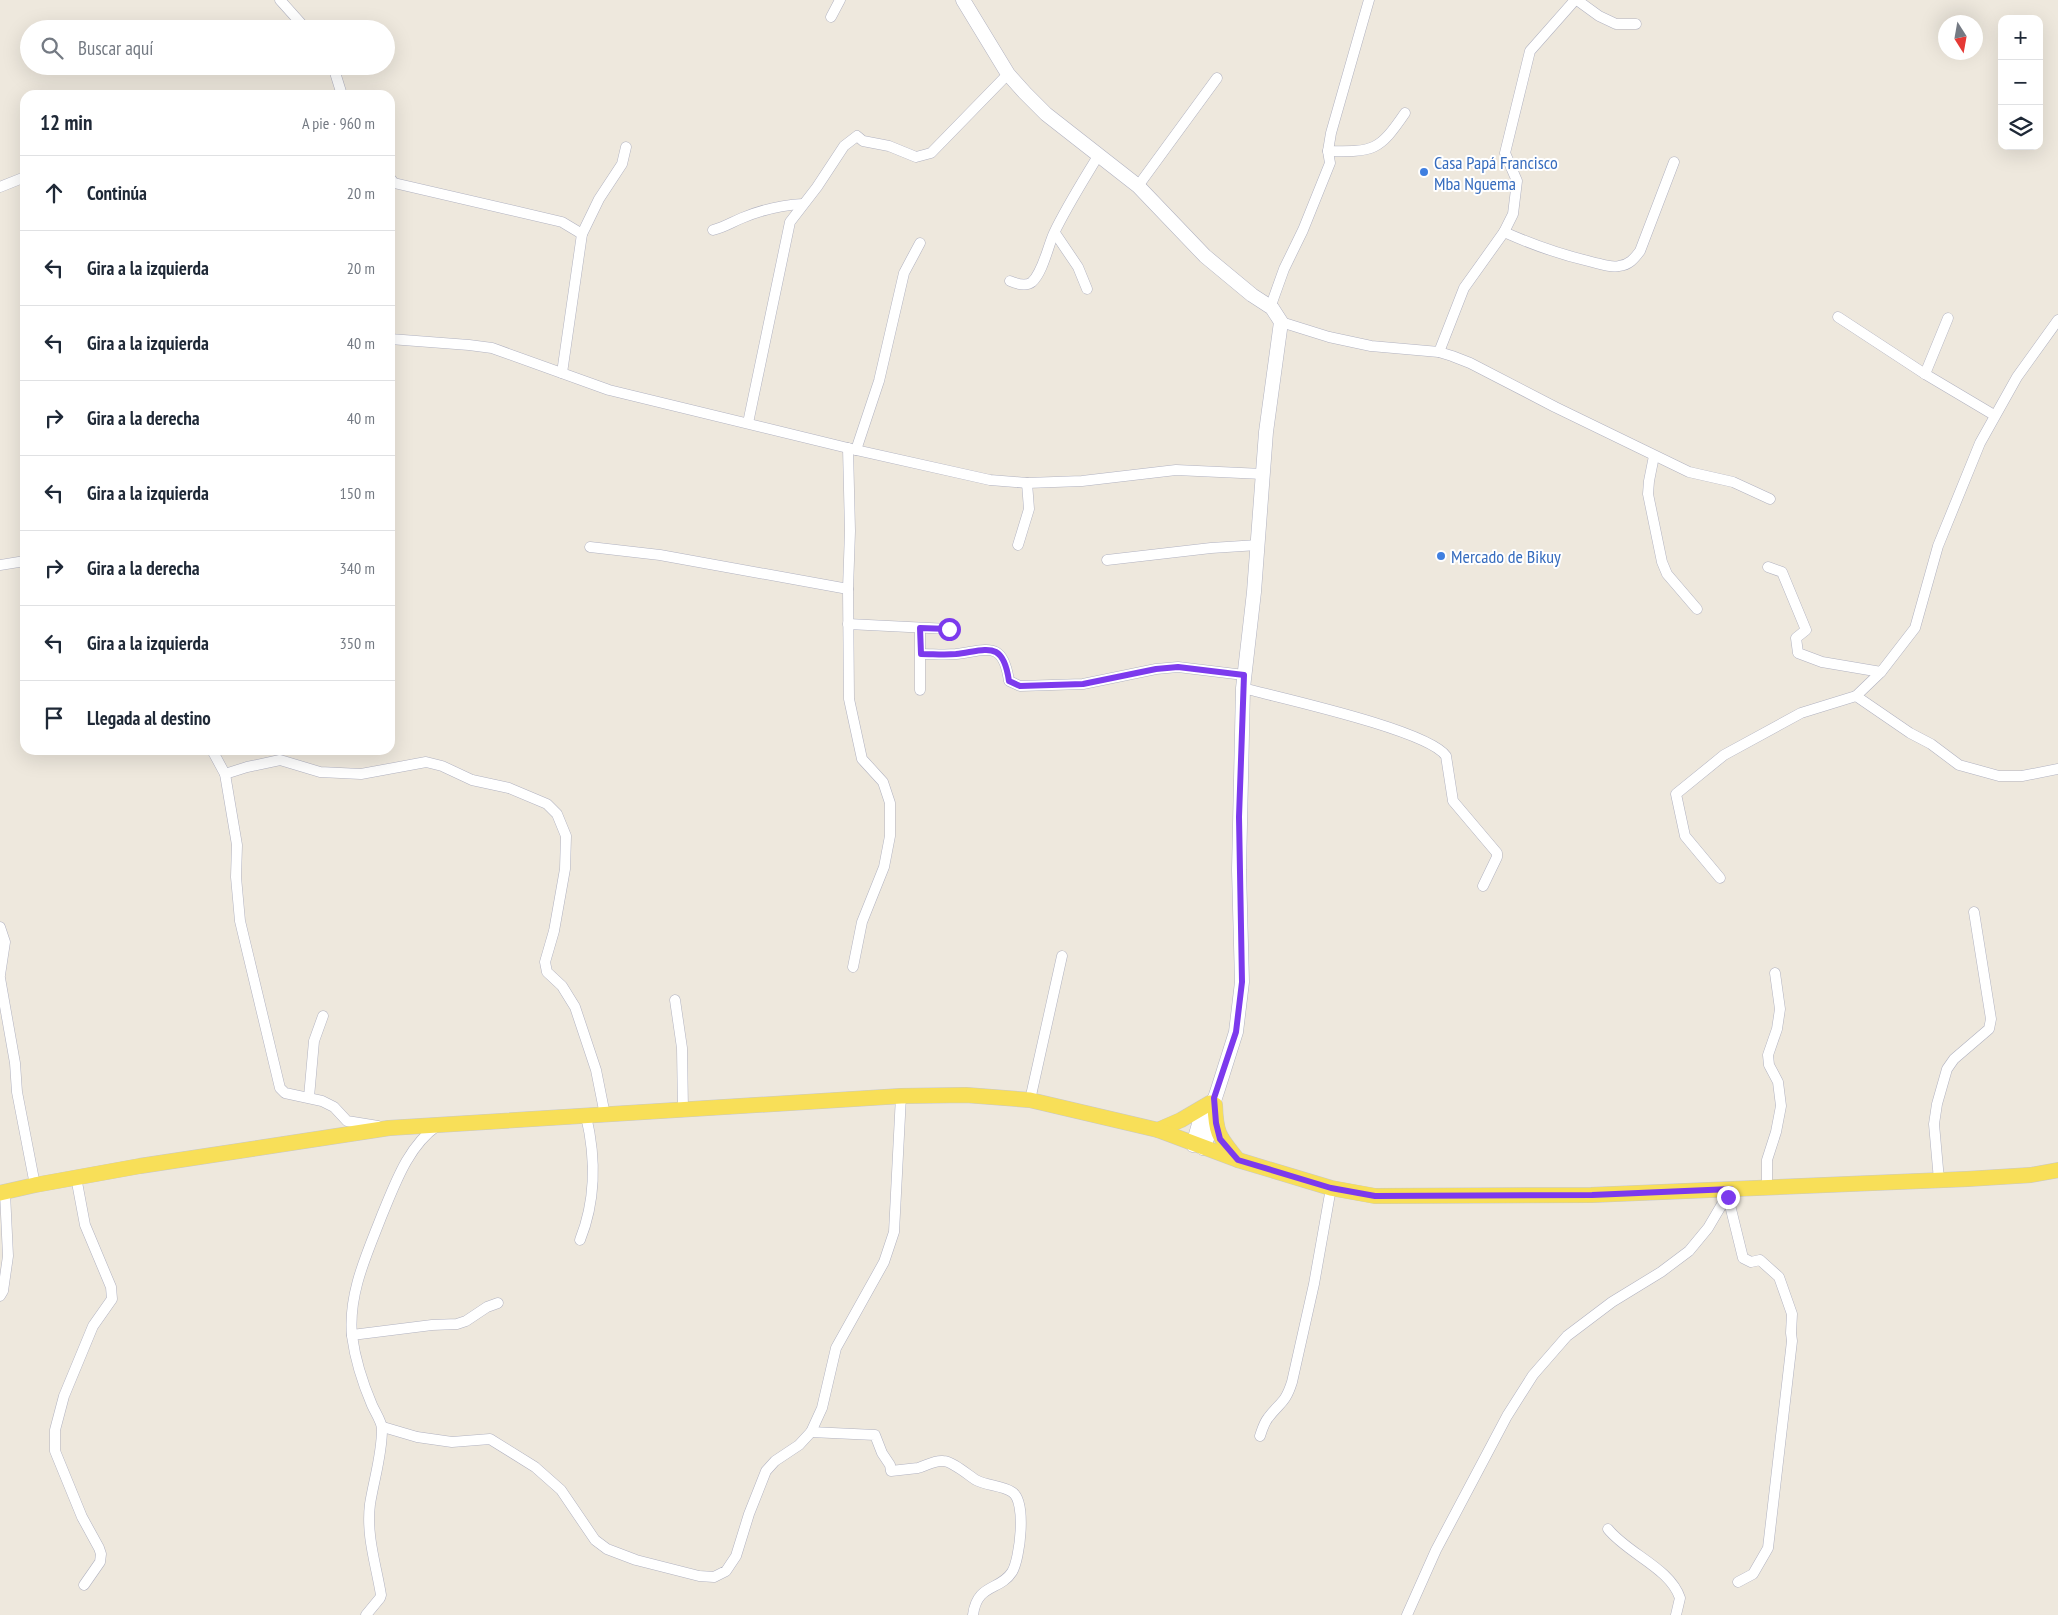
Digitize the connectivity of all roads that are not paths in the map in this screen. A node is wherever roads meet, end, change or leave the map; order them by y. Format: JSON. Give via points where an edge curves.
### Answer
{"nodes":[{"id":1,"x":280,"y":0,"type":"edge"},
{"id":2,"x":840,"y":0,"type":"edge"},
{"id":3,"x":964,"y":0,"type":"edge"},
{"id":4,"x":1369,"y":0,"type":"edge"},
{"id":5,"x":1576,"y":0,"type":"edge"},
{"id":6,"x":831,"y":17,"type":"dead end"},
{"id":7,"x":298,"y":20,"type":"edge"},
{"id":8,"x":1636,"y":24,"type":"dead end"},
{"id":9,"x":1008,"y":74,"type":"junction"},
{"id":10,"x":336,"y":75,"type":"edge"},
{"id":11,"x":1217,"y":78,"type":"dead end"},
{"id":12,"x":340,"y":90,"type":"edge"},
{"id":13,"x":1405,"y":114,"type":"dead end"},
{"id":14,"x":626,"y":147,"type":"dead end"},
{"id":15,"x":1328,"y":151,"type":"junction"},
{"id":16,"x":1098,"y":156,"type":"junction"},
{"id":17,"x":1674,"y":162,"type":"dead end"},
{"id":18,"x":20,"y":179,"type":"edge"},
{"id":19,"x":395,"y":182,"type":"edge"},
{"id":20,"x":1138,"y":186,"type":"junction"},
{"id":21,"x":0,"y":187,"type":"edge"},
{"id":22,"x":803,"y":204,"type":"junction"},
{"id":23,"x":780,"y":208,"type":"junction"},
{"id":24,"x":790,"y":222,"type":"junction"},
{"id":25,"x":714,"y":230,"type":"dead end"},
{"id":26,"x":1504,"y":232,"type":"junction"},
{"id":27,"x":1055,"y":233,"type":"junction"},
{"id":28,"x":582,"y":234,"type":"junction"},
{"id":29,"x":920,"y":242,"type":"dead end"},
{"id":30,"x":1010,"y":281,"type":"dead end"},
{"id":31,"x":1087,"y":288,"type":"dead end"},
{"id":32,"x":1270,"y":308,"type":"junction"},
{"id":33,"x":1838,"y":317,"type":"dead end"},
{"id":34,"x":1948,"y":318,"type":"dead end"},
{"id":35,"x":2058,"y":320,"type":"edge"},
{"id":36,"x":1281,"y":322,"type":"junction"},
{"id":37,"x":395,"y":342,"type":"edge"},
{"id":38,"x":1438,"y":352,"type":"junction"},
{"id":39,"x":562,"y":374,"type":"junction"},
{"id":40,"x":1925,"y":374,"type":"junction"},
{"id":41,"x":1994,"y":415,"type":"junction"},
{"id":42,"x":748,"y":423,"type":"junction"},
{"id":43,"x":852,"y":449,"type":"junction"},
{"id":44,"x":1654,"y":456,"type":"junction"},
{"id":45,"x":1263,"y":474,"type":"junction"},
{"id":46,"x":1027,"y":483,"type":"junction"},
{"id":47,"x":1770,"y":499,"type":"dead end"},
{"id":48,"x":1018,"y":545,"type":"dead end"},
{"id":49,"x":1258,"y":545,"type":"junction"},
{"id":50,"x":590,"y":547,"type":"dead end"},
{"id":51,"x":1108,"y":560,"type":"dead end"},
{"id":52,"x":20,"y":562,"type":"edge"},
{"id":53,"x":0,"y":565,"type":"edge"},
{"id":54,"x":1768,"y":567,"type":"dead end"},
{"id":55,"x":848,"y":589,"type":"junction"},
{"id":56,"x":1698,"y":609,"type":"dead end"},
{"id":57,"x":848,"y":624,"type":"junction"},
{"id":58,"x":920,"y":628,"type":"junction"},
{"id":59,"x":949,"y":629,"type":"dead end"},
{"id":60,"x":921,"y":654,"type":"junction"},
{"id":61,"x":1881,"y":672,"type":"junction"},
{"id":62,"x":1243,"y":681,"type":"junction"},
{"id":63,"x":920,"y":690,"type":"dead end"},
{"id":64,"x":1856,"y":696,"type":"junction"},
{"id":65,"x":215,"y":755,"type":"edge"},
{"id":66,"x":2058,"y":769,"type":"edge"},
{"id":67,"x":225,"y":774,"type":"junction"},
{"id":68,"x":1720,"y":878,"type":"dead end"},
{"id":69,"x":1483,"y":886,"type":"dead end"},
{"id":70,"x":1974,"y":912,"type":"dead end"},
{"id":71,"x":0,"y":927,"type":"edge"},
{"id":72,"x":1062,"y":956,"type":"dead end"},
{"id":73,"x":853,"y":968,"type":"dead end"},
{"id":74,"x":1775,"y":973,"type":"dead end"},
{"id":75,"x":0,"y":977,"type":"edge"},
{"id":76,"x":675,"y":1000,"type":"dead end"},
{"id":77,"x":323,"y":1016,"type":"dead end"},
{"id":78,"x":900,"y":1096,"type":"junction"},
{"id":79,"x":309,"y":1097,"type":"junction"},
{"id":80,"x":1030,"y":1100,"type":"junction"},
{"id":81,"x":1213,"y":1102,"type":"junction"},
{"id":82,"x":683,"y":1110,"type":"junction"},
{"id":83,"x":606,"y":1115,"type":"junction"},
{"id":84,"x":586,"y":1116,"type":"junction"},
{"id":85,"x":441,"y":1124,"type":"junction"},
{"id":86,"x":390,"y":1128,"type":"junction"},
{"id":87,"x":1158,"y":1130,"type":"junction"},
{"id":88,"x":1198,"y":1146,"type":"junction"},
{"id":89,"x":1238,"y":1160,"type":"junction"},
{"id":90,"x":2058,"y":1170,"type":"edge"},
{"id":91,"x":76,"y":1177,"type":"junction"},
{"id":92,"x":1939,"y":1180,"type":"junction"},
{"id":93,"x":35,"y":1185,"type":"junction"},
{"id":94,"x":1767,"y":1187,"type":"junction"},
{"id":95,"x":1331,"y":1188,"type":"junction"},
{"id":96,"x":3,"y":1193,"type":"edge"},
{"id":97,"x":1729,"y":1193,"type":"junction"},
{"id":98,"x":580,"y":1240,"type":"dead end"},
{"id":99,"x":0,"y":1296,"type":"edge"},
{"id":100,"x":498,"y":1302,"type":"dead end"},
{"id":101,"x":352,"y":1335,"type":"junction"},
{"id":102,"x":383,"y":1427,"type":"junction"},
{"id":103,"x":811,"y":1432,"type":"junction"},
{"id":104,"x":1260,"y":1436,"type":"dead end"},
{"id":105,"x":1608,"y":1529,"type":"dead end"},
{"id":106,"x":1738,"y":1582,"type":"dead end"},
{"id":107,"x":84,"y":1585,"type":"dead end"},
{"id":108,"x":366,"y":1615,"type":"edge"},
{"id":109,"x":973,"y":1615,"type":"edge"},
{"id":110,"x":1407,"y":1615,"type":"edge"},
{"id":111,"x":1676,"y":1615,"type":"edge"}],
"edges":[{"from":1,"to":7,"type":"street"},
{"from":2,"to":6,"type":"street"},
{"from":3,"to":9,"type":"street"},
{"from":4,"to":15,"type":"street"},
{"from":5,"to":8,"type":"street","via":[[1616,24]]},
{"from":5,"to":26,"type":"street","via":[[1530,51],[1505,153],[1517,181],[1512,214]]},
{"from":9,"to":16,"type":"street","via":[[1046,114]]},
{"from":9,"to":22,"type":"street","via":[[931,153],[916,157],[889,146],[863,141],[857,136],[844,146]]},
{"from":10,"to":12,"type":"street"},
{"from":11,"to":20,"type":"street"},
{"from":13,"to":15,"type":"street","via":[[1380,144],[1354,152]]},
{"from":14,"to":28,"type":"street","via":[[622,164],[598,199]]},
{"from":15,"to":32,"type":"street","via":[[1330,163]]},
{"from":16,"to":20,"type":"street"},
{"from":16,"to":27,"type":"street"},
{"from":17,"to":26,"type":"street","via":[[1640,251],[1634,260],[1626,264],[1610,266],[1572,257]]},
{"from":18,"to":21,"type":"street"},
{"from":19,"to":28,"type":"street","via":[[562,222]]},
{"from":20,"to":32,"type":"street","via":[[1205,256]]},
{"from":22,"to":23,"type":"street"},
{"from":22,"to":24,"type":"street"},
{"from":23,"to":24,"type":"street"},
{"from":23,"to":25,"type":"street","via":[[741,218]]},
{"from":24,"to":42,"type":"street"},
{"from":26,"to":38,"type":"street","via":[[1464,288]]},
{"from":27,"to":30,"type":"street","via":[[1032,282],[1021,285]]},
{"from":27,"to":31,"type":"street","via":[[1078,267]]},
{"from":28,"to":39,"type":"street"},
{"from":29,"to":43,"type":"street","via":[[904,273],[879,381]]},
{"from":32,"to":36,"type":"street"},
{"from":33,"to":40,"type":"street"},
{"from":34,"to":40,"type":"street"},
{"from":35,"to":41,"type":"street"},
{"from":36,"to":38,"type":"street","via":[[1371,346]]},
{"from":36,"to":45,"type":"street"},
{"from":37,"to":39,"type":"street","via":[[469,344],[492,348]]},
{"from":38,"to":44,"type":"street","via":[[1470,363]]},
{"from":39,"to":42,"type":"street","via":[[610,390]]},
{"from":40,"to":41,"type":"street"},
{"from":41,"to":61,"type":"street","via":[[1938,546],[1915,628]]},
{"from":42,"to":43,"type":"street"},
{"from":43,"to":46,"type":"street","via":[[990,480]]},
{"from":43,"to":55,"type":"street"},
{"from":44,"to":47,"type":"street","via":[[1689,472],[1733,482]]},
{"from":44,"to":56,"type":"street","via":[[1648,494],[1662,562],[1667,574]]},
{"from":45,"to":46,"type":"street","via":[[1176,470],[1082,481]]},
{"from":45,"to":49,"type":"street"},
{"from":46,"to":48,"type":"street","via":[[1029,509]]},
{"from":49,"to":51,"type":"street"},
{"from":49,"to":62,"type":"street"},
{"from":50,"to":55,"type":"street","via":[[660,555]]},
{"from":52,"to":53,"type":"street"},
{"from":54,"to":61,"type":"street","via":[[1782,572],[1806,630],[1796,638],[1798,654],[1822,662]]},
{"from":55,"to":57,"type":"street"},
{"from":57,"to":58,"type":"street"},
{"from":57,"to":73,"type":"street","via":[[849,700],[858,741],[862,758],[882,782],[890,803],[890,836],[884,867],[862,922]]},
{"from":58,"to":59,"type":"street"},
{"from":58,"to":60,"type":"street"},
{"from":60,"to":62,"type":"street","via":[[955,654],[986,649],[999,654],[1006,664],[1009,681],[1020,686],[1083,684],[1178,667]]},
{"from":60,"to":63,"type":"street"},
{"from":61,"to":64,"type":"street"},
{"from":62,"to":69,"type":"street","via":[[1412,735],[1443,751],[1453,801],[1496,853]]},
{"from":62,"to":81,"type":"street","via":[[1239,834],[1242,982],[1236,1032]]},
{"from":64,"to":66,"type":"street","via":[[1958,765],[1999,776],[2022,776]]},
{"from":64,"to":68,"type":"street","via":[[1801,712],[1724,754],[1676,794],[1684,836]]},
{"from":65,"to":67,"type":"street"},
{"from":67,"to":79,"type":"street","via":[[236,837],[240,922],[280,1088],[285,1094]]},
{"from":67,"to":83,"type":"street","via":[[280,760],[320,772],[361,774],[426,762],[472,780],[509,788],[547,804],[557,814],[566,836],[565,869],[545,962],[547,972],[562,986],[575,1007],[596,1070]]},
{"from":70,"to":92,"type":"street","via":[[1991,1019],[1989,1030],[1954,1059],[1947,1069],[1934,1124]]},
{"from":71,"to":75,"type":"street","via":[[5,942]]},
{"from":72,"to":80,"type":"street"},
{"from":74,"to":94,"type":"street","via":[[1780,1009],[1768,1055],[1778,1082],[1781,1106],[1767,1160]]},
{"from":75,"to":93,"type":"street"},
{"from":76,"to":82,"type":"street","via":[[682,1048]]},
{"from":77,"to":79,"type":"street","via":[[314,1040]]},
{"from":78,"to":80,"type":"main road","via":[[966,1095]]},
{"from":78,"to":82,"type":"main road"},
{"from":78,"to":103,"type":"street","via":[[894,1232],[884,1262],[836,1348],[822,1408]]},
{"from":79,"to":86,"type":"street","via":[[334,1107],[347,1120]]},
{"from":80,"to":87,"type":"main road"},
{"from":81,"to":87,"type":"main road"},
{"from":81,"to":88,"type":"street","via":[[1198,1124]]},
{"from":81,"to":89,"type":"main road","via":[[1220,1139]]},
{"from":82,"to":83,"type":"main road"},
{"from":83,"to":84,"type":"main road"},
{"from":84,"to":85,"type":"main road"},
{"from":84,"to":98,"type":"street","via":[[593,1143],[594,1170],[587,1222]]},
{"from":85,"to":86,"type":"main road"},
{"from":85,"to":101,"type":"street","via":[[428,1132],[400,1171],[391,1190],[364,1256],[356,1285]]},
{"from":86,"to":91,"type":"main road"},
{"from":87,"to":88,"type":"main road"},
{"from":88,"to":89,"type":"main road"},
{"from":89,"to":95,"type":"main road"},
{"from":90,"to":92,"type":"main road","via":[[2031,1175]]},
{"from":91,"to":93,"type":"main road"},
{"from":91,"to":107,"type":"street","via":[[85,1225],[111,1287],[112,1299],[93,1326],[64,1396],[55,1430],[55,1451],[101,1554],[100,1562]]},
{"from":92,"to":94,"type":"main road"},
{"from":93,"to":96,"type":"main road"},
{"from":94,"to":97,"type":"main road"},
{"from":95,"to":97,"type":"main road","via":[[1375,1196]]},
{"from":95,"to":104,"type":"street","via":[[1290,1388],[1282,1404],[1267,1418]]},
{"from":96,"to":99,"type":"street","via":[[8,1256]]},
{"from":97,"to":106,"type":"street","via":[[1743,1258],[1751,1262],[1760,1260],[1778,1277],[1792,1314],[1792,1342],[1768,1548],[1753,1574]]},
{"from":97,"to":110,"type":"street","via":[[1708,1228],[1689,1251],[1567,1336],[1533,1375],[1507,1416],[1436,1550]]},
{"from":100,"to":101,"type":"street","via":[[457,1324]]},
{"from":101,"to":102,"type":"street","via":[[372,1404]]},
{"from":102,"to":103,"type":"street","via":[[417,1437],[452,1442],[490,1439],[535,1467],[561,1490],[595,1540],[607,1549],[677,1571],[714,1577],[726,1571],[736,1556],[766,1470]]},
{"from":102,"to":108,"type":"street","via":[[370,1515],[370,1541],[381,1595]]},
{"from":103,"to":109,"type":"street","via":[[874,1435],[891,1471],[918,1468],[944,1460],[979,1481],[1014,1492],[1020,1507],[1016,1564],[1010,1574],[980,1595]]},
{"from":105,"to":111,"type":"street","via":[[1628,1549],[1672,1582],[1680,1598]]}]}
